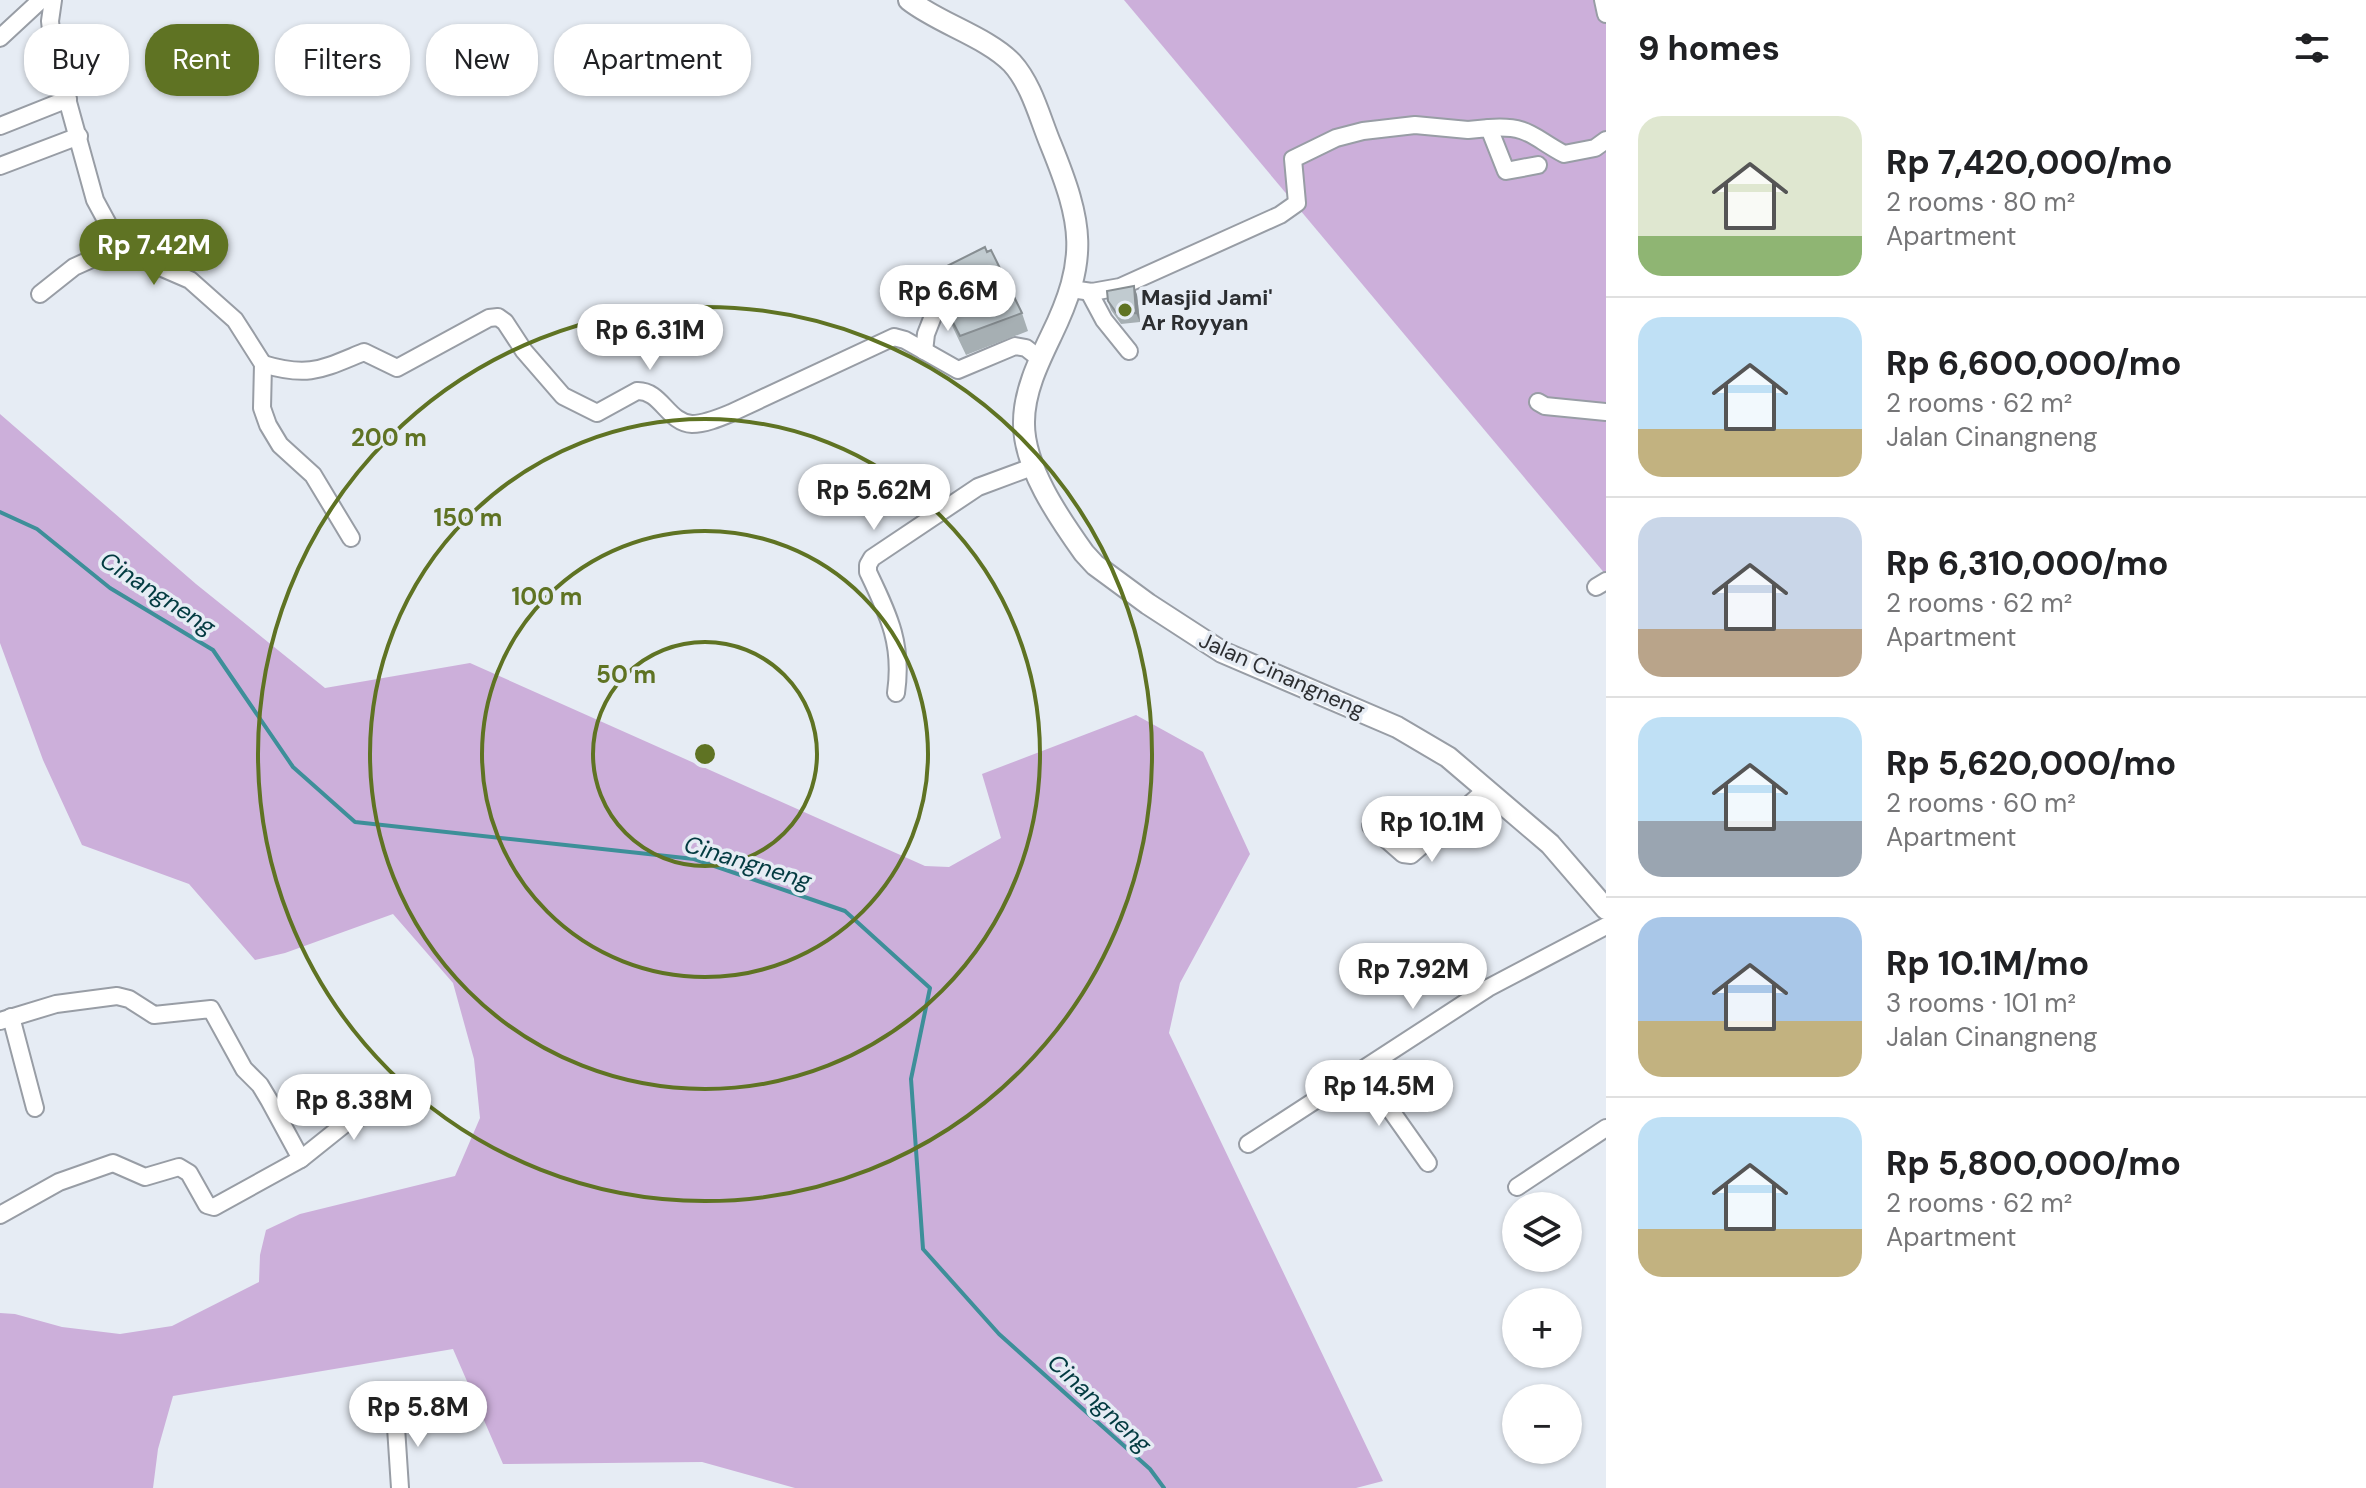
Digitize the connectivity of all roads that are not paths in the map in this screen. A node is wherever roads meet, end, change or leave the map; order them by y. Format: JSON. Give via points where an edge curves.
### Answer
{"nodes":[{"id":1,"x":41,"y":0,"type":"edge"},
{"id":2,"x":53,"y":0,"type":"edge"},
{"id":3,"x":909,"y":0,"type":"edge"},
{"id":4,"x":1603,"y":0,"type":"edge"},
{"id":5,"x":1606,"y":14,"type":"edge"},
{"id":6,"x":0,"y":38,"type":"edge"},
{"id":7,"x":68,"y":99,"type":"junction"},
{"id":8,"x":0,"y":126,"type":"edge"},
{"id":9,"x":1489,"y":128,"type":"junction"},
{"id":10,"x":79,"y":136,"type":"junction"},
{"id":11,"x":1606,"y":140,"type":"edge"},
{"id":12,"x":1538,"y":165,"type":"dead end"},
{"id":13,"x":0,"y":166,"type":"edge"},
{"id":14,"x":123,"y":245,"type":"junction"},
{"id":15,"x":1080,"y":291,"type":"junction"},
{"id":16,"x":40,"y":294,"type":"dead end"},
{"id":17,"x":937,"y":306,"type":"edge"},
{"id":18,"x":924,"y":351,"type":"junction"},
{"id":19,"x":1129,"y":351,"type":"dead end"},
{"id":20,"x":1040,"y":359,"type":"junction"},
{"id":21,"x":263,"y":364,"type":"junction"},
{"id":22,"x":1538,"y":402,"type":"dead end"},
{"id":23,"x":1606,"y":412,"type":"edge"},
{"id":24,"x":1032,"y":467,"type":"junction"},
{"id":25,"x":351,"y":538,"type":"dead end"},
{"id":26,"x":896,"y":693,"type":"dead end"},
{"id":27,"x":1487,"y":789,"type":"junction"},
{"id":28,"x":1371,"y":826,"type":"dead end"},
{"id":29,"x":1606,"y":909,"type":"edge"},
{"id":30,"x":1606,"y":926,"type":"edge"},
{"id":31,"x":6,"y":1019,"type":"edge"},
{"id":32,"x":1363,"y":1071,"type":"junction"},
{"id":33,"x":393,"y":1103,"type":"dead end"},
{"id":34,"x":35,"y":1108,"type":"dead end"},
{"id":35,"x":1606,"y":1128,"type":"edge"},
{"id":36,"x":1248,"y":1144,"type":"dead end"},
{"id":37,"x":301,"y":1159,"type":"junction"},
{"id":38,"x":1428,"y":1163,"type":"dead end"},
{"id":39,"x":1517,"y":1187,"type":"dead end"},
{"id":40,"x":0,"y":1215,"type":"edge"},
{"id":41,"x":395,"y":1412,"type":"dead end"},
{"id":42,"x":400,"y":1488,"type":"edge"}],
"edges":[{"from":1,"to":6,"type":"street"},
{"from":2,"to":7,"type":"street","via":[[53,48]]},
{"from":3,"to":15,"type":"street","name":"Jalan Cinangneng","via":[[1006,57],[1022,76],[1076,213]]},
{"from":4,"to":5,"type":"street"},
{"from":7,"to":8,"type":"street"},
{"from":7,"to":10,"type":"street"},
{"from":9,"to":11,"type":"street","via":[[1512,126],[1564,154],[1595,148]]},
{"from":9,"to":12,"type":"street","via":[[1506,171]]},
{"from":9,"to":15,"type":"street","via":[[1392,126],[1336,138],[1293,159],[1297,203],[1280,215],[1120,287]]},
{"from":10,"to":13,"type":"street"},
{"from":10,"to":14,"type":"street","via":[[95,200]]},
{"from":14,"to":16,"type":"street","via":[[74,267]]},
{"from":14,"to":21,"type":"street","via":[[210,296],[235,320]]},
{"from":15,"to":19,"type":"street"},
{"from":15,"to":20,"type":"street","name":"Jalan Cinangneng"},
{"from":17,"to":18,"type":"street"},
{"from":18,"to":20,"type":"street","via":[[958,370],[1015,346]]},
{"from":18,"to":21,"type":"street","via":[[894,337],[731,413],[690,424],[677,420],[643,390],[597,413],[563,396],[498,317],[397,368],[364,352],[306,372]]},
{"from":20,"to":24,"type":"street","name":"Jalan Cinangneng","via":[[1023,425]]},
{"from":21,"to":25,"type":"street","via":[[262,408],[268,425],[280,445],[313,475]]},
{"from":22,"to":23,"type":"street"},
{"from":24,"to":26,"type":"street","via":[[978,487],[872,558],[868,572],[895,634]]},
{"from":24,"to":27,"type":"street","name":"Jalan Cinangneng","via":[[1095,565],[1191,634],[1423,740]]},
{"from":27,"to":28,"type":"street","via":[[1411,855]]},
{"from":27,"to":29,"type":"street","name":"Jalan Cinangneng","via":[[1559,854]]},
{"from":30,"to":32,"type":"street","via":[[1488,988]]},
{"from":31,"to":34,"type":"street"},
{"from":31,"to":37,"type":"street","via":[[56,1004],[117,996],[154,1015],[211,1009]]},
{"from":32,"to":36,"type":"street"},
{"from":32,"to":38,"type":"street"},
{"from":33,"to":37,"type":"street","via":[[346,1123]]},
{"from":35,"to":39,"type":"street"},
{"from":37,"to":40,"type":"street","via":[[214,1207],[179,1167],[145,1177],[113,1163],[59,1182]]},
{"from":41,"to":42,"type":"street"}]}
